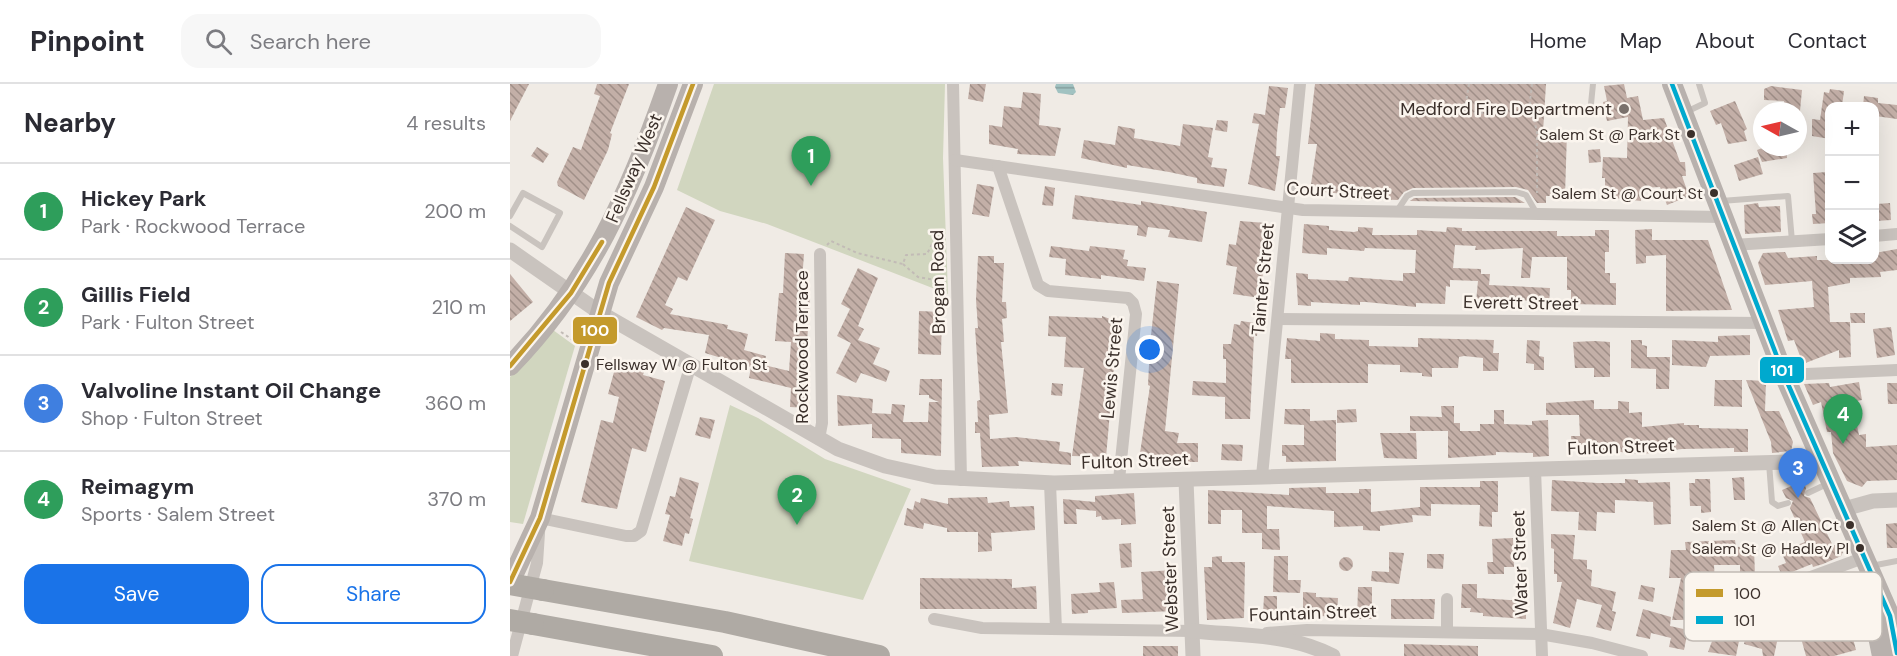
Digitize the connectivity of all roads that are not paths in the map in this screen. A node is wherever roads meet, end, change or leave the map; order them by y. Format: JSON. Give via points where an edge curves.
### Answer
{"nodes":[{"id":1,"x":668,"y":84,"type":"edge"},
{"id":2,"x":693,"y":84,"type":"edge"},
{"id":3,"x":953,"y":84,"type":"edge"},
{"id":4,"x":1300,"y":84,"type":"edge"},
{"id":5,"x":1593,"y":84,"type":"edge"},
{"id":6,"x":1672,"y":84,"type":"edge"},
{"id":7,"x":1699,"y":84,"type":"edge"},
{"id":8,"x":1591,"y":104,"type":"dead end"},
{"id":9,"x":1683,"y":113,"type":"junction"},
{"id":10,"x":955,"y":160,"type":"junction"},
{"id":11,"x":998,"y":166,"type":"junction"},
{"id":12,"x":1288,"y":207,"type":"junction"},
{"id":13,"x":1719,"y":209,"type":"junction"},
{"id":14,"x":1396,"y":212,"type":"junction"},
{"id":15,"x":1538,"y":214,"type":"junction"},
{"id":16,"x":510,"y":216,"type":"edge"},
{"id":17,"x":510,"y":226,"type":"edge"},
{"id":18,"x":521,"y":234,"type":"junction"},
{"id":19,"x":1897,"y":234,"type":"edge"},
{"id":20,"x":1879,"y":236,"type":"edge"},
{"id":21,"x":1825,"y":239,"type":"edge"},
{"id":22,"x":1792,"y":242,"type":"junction"},
{"id":23,"x":1733,"y":245,"type":"junction"},
{"id":24,"x":510,"y":249,"type":"edge"},
{"id":25,"x":820,"y":254,"type":"road end"},
{"id":26,"x":571,"y":293,"type":"junction"},
{"id":27,"x":599,"y":312,"type":"junction"},
{"id":28,"x":1278,"y":319,"type":"junction"},
{"id":29,"x":1763,"y":323,"type":"junction"},
{"id":30,"x":691,"y":364,"type":"junction"},
{"id":31,"x":510,"y":366,"type":"edge"},
{"id":32,"x":1897,"y":370,"type":"edge"},
{"id":33,"x":1784,"y":375,"type":"junction"},
{"id":34,"x":819,"y":440,"type":"junction"},
{"id":35,"x":1822,"y":461,"type":"junction"},
{"id":36,"x":1769,"y":463,"type":"junction"},
{"id":37,"x":1534,"y":469,"type":"junction"},
{"id":38,"x":1262,"y":476,"type":"junction"},
{"id":39,"x":961,"y":480,"type":"junction"},
{"id":40,"x":1119,"y":480,"type":"junction"},
{"id":41,"x":1186,"y":480,"type":"junction"},
{"id":42,"x":1832,"y":482,"type":"junction"},
{"id":43,"x":1050,"y":483,"type":"junction"},
{"id":44,"x":1808,"y":493,"type":"dead end"},
{"id":45,"x":1897,"y":500,"type":"edge"},
{"id":46,"x":1788,"y":503,"type":"dead end"},
{"id":47,"x":1844,"y":509,"type":"junction"},
{"id":48,"x":540,"y":518,"type":"junction"},
{"id":49,"x":1897,"y":561,"type":"edge"},
{"id":50,"x":1865,"y":562,"type":"junction"},
{"id":51,"x":1828,"y":572,"type":"edge"},
{"id":52,"x":1867,"y":572,"type":"edge"},
{"id":53,"x":1870,"y":572,"type":"edge"},
{"id":54,"x":510,"y":583,"type":"edge"},
{"id":55,"x":1882,"y":597,"type":"edge"},
{"id":56,"x":1447,"y":599,"type":"dead end"},
{"id":57,"x":934,"y":619,"type":"dead end"},
{"id":58,"x":510,"y":620,"type":"edge"},
{"id":59,"x":1894,"y":622,"type":"edge"},
{"id":60,"x":1056,"y":629,"type":"junction"},
{"id":61,"x":1193,"y":632,"type":"junction"},
{"id":62,"x":1447,"y":632,"type":"junction"},
{"id":63,"x":1540,"y":634,"type":"junction"},
{"id":64,"x":1239,"y":635,"type":"junction"},
{"id":65,"x":1879,"y":641,"type":"edge"},
{"id":66,"x":1897,"y":653,"type":"edge"},
{"id":67,"x":512,"y":656,"type":"edge"},
{"id":68,"x":712,"y":656,"type":"edge"},
{"id":69,"x":879,"y":656,"type":"edge"},
{"id":70,"x":1193,"y":656,"type":"edge"},
{"id":71,"x":1333,"y":656,"type":"edge"},
{"id":72,"x":1542,"y":656,"type":"edge"},
{"id":73,"x":1642,"y":656,"type":"edge"},
{"id":74,"x":1882,"y":656,"type":"edge"}],
"edges":[{"from":1,"to":26,"type":"main road","name":"Fellsway West","via":[[605,237]]},
{"from":2,"to":27,"type":"main road","name":"Fellsway West","via":[[654,187]]},
{"from":3,"to":10,"type":"street","name":"Brogan Road"},
{"from":4,"to":12,"type":"street","name":"Tainter Street"},
{"from":5,"to":8,"type":"lane"},
{"from":6,"to":9,"type":"main road"},
{"from":7,"to":9,"type":"lane","via":[[1705,103]]},
{"from":9,"to":13,"type":"main road"},
{"from":10,"to":11,"type":"street","name":"Court Street"},
{"from":10,"to":39,"type":"street","name":"Brogan Road"},
{"from":11,"to":12,"type":"street","name":"Court Street"},
{"from":11,"to":40,"type":"street","name":"Lewis Street","via":[[1038,285],[1048,291],[1128,298],[1134,307]]},
{"from":12,"to":14,"type":"street","name":"Court Street"},
{"from":12,"to":28,"type":"street","name":"Tainter Street"},
{"from":13,"to":15,"type":"street","name":"Court Street"},
{"from":13,"to":22,"type":"lane","via":[[1734,198],[1788,196]]},
{"from":13,"to":23,"type":"main road"},
{"from":14,"to":15,"type":"street","name":"Court Street"},
{"from":14,"to":15,"type":"lane","via":[[1413,193],[1516,192],[1526,195]]},
{"from":16,"to":18,"type":"lane","via":[[523,193],[560,213],[542,247]]},
{"from":17,"to":18,"type":"lane"},
{"from":18,"to":24,"type":"lane"},
{"from":19,"to":20,"type":"street"},
{"from":21,"to":22,"type":"street"},
{"from":22,"to":23,"type":"street"},
{"from":23,"to":29,"type":"main road"},
{"from":24,"to":26,"type":"street","name":"Fulton Street"},
{"from":25,"to":34,"type":"street","name":"Rockwood Terrace"},
{"from":26,"to":27,"type":"street","name":"Fulton Street"},
{"from":26,"to":31,"type":"main road","name":"Fellsway West"},
{"from":27,"to":30,"type":"street","name":"Fulton Street"},
{"from":27,"to":48,"type":"main road","name":"Fellsway West"},
{"from":28,"to":29,"type":"street","name":"Everett Street"},
{"from":28,"to":38,"type":"street","name":"Tainter Street"},
{"from":29,"to":33,"type":"main road"},
{"from":30,"to":34,"type":"street","name":"Fulton Street"},
{"from":30,"to":48,"type":"street","via":[[641,531],[626,536]]},
{"from":32,"to":33,"type":"street"},
{"from":33,"to":35,"type":"main road"},
{"from":34,"to":39,"type":"street","name":"Fulton Street","via":[[864,460],[908,473]]},
{"from":35,"to":36,"type":"street","name":"Fulton Street"},
{"from":35,"to":42,"type":"main road"},
{"from":36,"to":37,"type":"street","name":"Fulton Street"},
{"from":36,"to":46,"type":"lane","via":[[1772,502],[1778,506]]},
{"from":37,"to":38,"type":"street","name":"Fulton Street"},
{"from":37,"to":63,"type":"street","name":"Water Street"},
{"from":38,"to":41,"type":"street","name":"Fulton Street"},
{"from":39,"to":43,"type":"street","name":"Fulton Street"},
{"from":40,"to":41,"type":"street","name":"Fulton Street"},
{"from":40,"to":43,"type":"street","name":"Fulton Street"},
{"from":41,"to":61,"type":"street","name":"Webster Street"},
{"from":42,"to":44,"type":"lane"},
{"from":42,"to":47,"type":"main road"},
{"from":43,"to":60,"type":"street"},
{"from":45,"to":47,"type":"street","via":[[1873,501]]},
{"from":47,"to":50,"type":"main road"},
{"from":48,"to":54,"type":"main road","name":"Fellsway West"},
{"from":48,"to":67,"type":"street","via":[[537,563]]},
{"from":49,"to":50,"type":"lane"},
{"from":50,"to":51,"type":"street"},
{"from":50,"to":52,"type":"main road"},
{"from":50,"to":53,"type":"main road"},
{"from":54,"to":69,"type":"highway","bridge":true,"via":[[714,620]]},
{"from":55,"to":59,"type":"main road"},
{"from":56,"to":62,"type":"street"},
{"from":57,"to":60,"type":"street","name":"Fountain Street","via":[[982,628]]},
{"from":58,"to":68,"type":"highway","bridge":true},
{"from":59,"to":66,"type":"main road"},
{"from":60,"to":61,"type":"street","name":"Fountain Street"},
{"from":61,"to":64,"type":"street","name":"Fountain Street"},
{"from":61,"to":70,"type":"street","name":"Webster Street"},
{"from":62,"to":63,"type":"street","name":"Fountain Street"},
{"from":62,"to":64,"type":"street","name":"Fountain Street","via":[[1307,630]]},
{"from":63,"to":72,"type":"street","name":"Water Street"},
{"from":63,"to":73,"type":"street","name":"Fountain Street"},
{"from":64,"to":71,"type":"street","via":[[1289,639]]},
{"from":65,"to":74,"type":"main road"}]}
